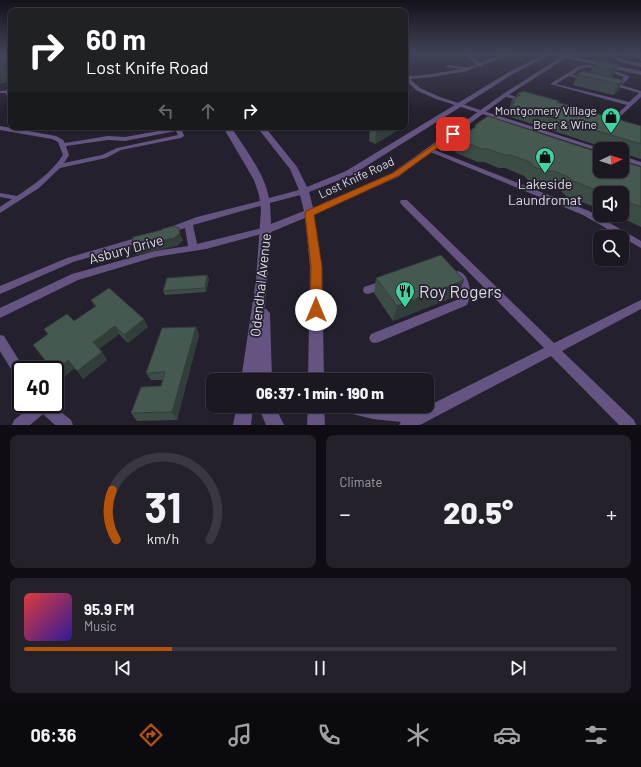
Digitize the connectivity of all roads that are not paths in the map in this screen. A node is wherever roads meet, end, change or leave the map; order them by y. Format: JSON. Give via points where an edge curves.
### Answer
{"nodes":[{"id":1,"x":438,"y":74,"type":"edge"},
{"id":2,"x":510,"y":74,"type":"edge"},
{"id":3,"x":538,"y":74,"type":"edge"},
{"id":4,"x":615,"y":74,"type":"edge"},
{"id":5,"x":618,"y":74,"type":"edge"},
{"id":6,"x":568,"y":75,"type":"joint"},
{"id":7,"x":588,"y":77,"type":"edge"},
{"id":8,"x":408,"y":78,"type":"edge"},
{"id":9,"x":627,"y":78,"type":"junction"},
{"id":10,"x":408,"y":80,"type":"edge"},
{"id":11,"x":604,"y":83,"type":"edge"},
{"id":12,"x":618,"y":86,"type":"junction"},
{"id":13,"x":641,"y":87,"type":"edge"},
{"id":14,"x":641,"y":92,"type":"edge"},
{"id":15,"x":505,"y":95,"type":"junction"},
{"id":16,"x":530,"y":102,"type":"edge"},
{"id":17,"x":630,"y":104,"type":"junction"},
{"id":18,"x":460,"y":105,"type":"junction"},
{"id":19,"x":483,"y":112,"type":"junction"},
{"id":20,"x":601,"y":123,"type":"edge"},
{"id":21,"x":608,"y":125,"type":"junction"},
{"id":22,"x":528,"y":127,"type":"junction"},
{"id":23,"x":615,"y":127,"type":"edge"},
{"id":24,"x":22,"y":130,"type":"edge"},
{"id":25,"x":169,"y":130,"type":"edge"},
{"id":26,"x":179,"y":130,"type":"edge"},
{"id":27,"x":229,"y":130,"type":"edge"},
{"id":28,"x":263,"y":130,"type":"edge"},
{"id":29,"x":544,"y":141,"type":"edge"},
{"id":30,"x":64,"y":145,"type":"junction"},
{"id":31,"x":593,"y":148,"type":"edge"},
{"id":32,"x":430,"y":150,"type":"junction"},
{"id":33,"x":629,"y":160,"type":"edge"},
{"id":34,"x":641,"y":164,"type":"edge"},
{"id":35,"x":60,"y":166,"type":"junction"},
{"id":36,"x":304,"y":191,"type":"junction"},
{"id":37,"x":0,"y":194,"type":"edge"},
{"id":38,"x":18,"y":198,"type":"junction"},
{"id":39,"x":264,"y":202,"type":"junction"},
{"id":40,"x":404,"y":202,"type":"dead end"},
{"id":41,"x":0,"y":211,"type":"edge"},
{"id":42,"x":309,"y":214,"type":"junction"},
{"id":43,"x":188,"y":223,"type":"junction"},
{"id":44,"x":266,"y":230,"type":"junction"},
{"id":45,"x":641,"y":245,"type":"edge"},
{"id":46,"x":194,"y":248,"type":"junction"},
{"id":47,"x":449,"y":268,"type":"edge"},
{"id":48,"x":398,"y":279,"type":"edge"},
{"id":49,"x":263,"y":281,"type":"junction"},
{"id":50,"x":0,"y":290,"type":"edge"},
{"id":51,"x":368,"y":290,"type":"dead end"},
{"id":52,"x":641,"y":304,"type":"edge"},
{"id":53,"x":0,"y":313,"type":"edge"},
{"id":54,"x":375,"y":338,"type":"dead end"},
{"id":55,"x":0,"y":340,"type":"edge"},
{"id":56,"x":553,"y":350,"type":"junction"},
{"id":57,"x":13,"y":361,"type":"edge"},
{"id":58,"x":250,"y":373,"type":"edge"},
{"id":59,"x":264,"y":373,"type":"edge"},
{"id":60,"x":316,"y":373,"type":"edge"},
{"id":61,"x":33,"y":413,"type":"edge"},
{"id":62,"x":52,"y":413,"type":"edge"},
{"id":63,"x":244,"y":413,"type":"edge"},
{"id":64,"x":269,"y":413,"type":"edge"},
{"id":65,"x":316,"y":413,"type":"edge"},
{"id":66,"x":383,"y":413,"type":"edge"},
{"id":67,"x":421,"y":417,"type":"junction"},
{"id":68,"x":19,"y":425,"type":"edge"},
{"id":69,"x":66,"y":425,"type":"edge"},
{"id":70,"x":242,"y":425,"type":"edge"},
{"id":71,"x":275,"y":425,"type":"edge"},
{"id":72,"x":316,"y":425,"type":"edge"},
{"id":73,"x":406,"y":425,"type":"edge"},
{"id":74,"x":629,"y":425,"type":"edge"}],
"edges":[{"from":1,"to":8,"type":"lane"},
{"from":2,"to":18,"type":"street","name":"Lost Knife Road"},
{"from":3,"to":15,"type":"street","name":"Lost Knife Road"},
{"from":4,"to":9,"type":"lane"},
{"from":5,"to":9,"type":"lane"},
{"from":6,"to":7,"type":"lane"},
{"from":6,"to":17,"type":"lane","via":[[552,84]]},
{"from":9,"to":12,"type":"lane"},
{"from":10,"to":18,"type":"lane","via":[[427,94]]},
{"from":11,"to":12,"type":"lane"},
{"from":12,"to":14,"type":"lane"},
{"from":13,"to":14,"type":"lane"},
{"from":14,"to":17,"type":"lane"},
{"from":15,"to":16,"type":"lane"},
{"from":15,"to":19,"type":"street","name":"Lost Knife Road"},
{"from":17,"to":21,"type":"lane"},
{"from":18,"to":19,"type":"lane"},
{"from":18,"to":36,"type":"street","name":"Lost Knife Road","via":[[369,162]]},
{"from":19,"to":22,"type":"lane"},
{"from":19,"to":32,"type":"street","name":"Lost Knife Road"},
{"from":20,"to":21,"type":"lane"},
{"from":21,"to":23,"type":"lane"},
{"from":22,"to":29,"type":"lane"},
{"from":22,"to":31,"type":"lane"},
{"from":24,"to":30,"type":"lane","via":[[54,137]]},
{"from":25,"to":30,"type":"lane","via":[[125,140],[108,138]]},
{"from":26,"to":35,"type":"lane","via":[[182,136],[119,149],[104,158]]},
{"from":27,"to":39,"type":"street","name":"Odendhal Avenue","via":[[262,189]]},
{"from":28,"to":36,"type":"street","via":[[294,169]]},
{"from":30,"to":35,"type":"lane","via":[[66,155]]},
{"from":32,"to":42,"type":"street","name":"Lost Knife Road","via":[[396,175]]},
{"from":32,"to":45,"type":"lane","via":[[586,213]]},
{"from":33,"to":34,"type":"lane"},
{"from":35,"to":38,"type":"lane"},
{"from":36,"to":39,"type":"street","name":"Lost Knife Road"},
{"from":36,"to":42,"type":"street"},
{"from":37,"to":38,"type":"lane"},
{"from":38,"to":41,"type":"lane"},
{"from":39,"to":43,"type":"lane","name":"Asbury Drive"},
{"from":39,"to":44,"type":"street","name":"Odendhal Avenue"},
{"from":40,"to":56,"type":"lane"},
{"from":42,"to":44,"type":"street","name":"Lost Knife Road"},
{"from":42,"to":60,"type":"street","via":[[316,267]]},
{"from":43,"to":46,"type":"lane"},
{"from":43,"to":50,"type":"lane","name":"Asbury Drive","via":[[158,235],[70,260]]},
{"from":44,"to":46,"type":"lane","name":"Asbury Drive"},
{"from":44,"to":49,"type":"street","name":"Odendhal Avenue"},
{"from":46,"to":53,"type":"lane","name":"Asbury Drive","via":[[155,254],[75,277]]},
{"from":47,"to":54,"type":"lane","via":[[463,281],[465,300]]},
{"from":48,"to":51,"type":"lane"},
{"from":49,"to":58,"type":"street","name":"Odendhal Avenue"},
{"from":49,"to":59,"type":"street"},
{"from":52,"to":56,"type":"lane"},
{"from":55,"to":57,"type":"lane"},
{"from":56,"to":67,"type":"lane"},
{"from":56,"to":74,"type":"lane"},
{"from":61,"to":68,"type":"lane"},
{"from":62,"to":69,"type":"lane"},
{"from":63,"to":70,"type":"street"},
{"from":64,"to":71,"type":"street"},
{"from":65,"to":72,"type":"street"},
{"from":66,"to":67,"type":"lane"},
{"from":67,"to":73,"type":"lane"}]}
